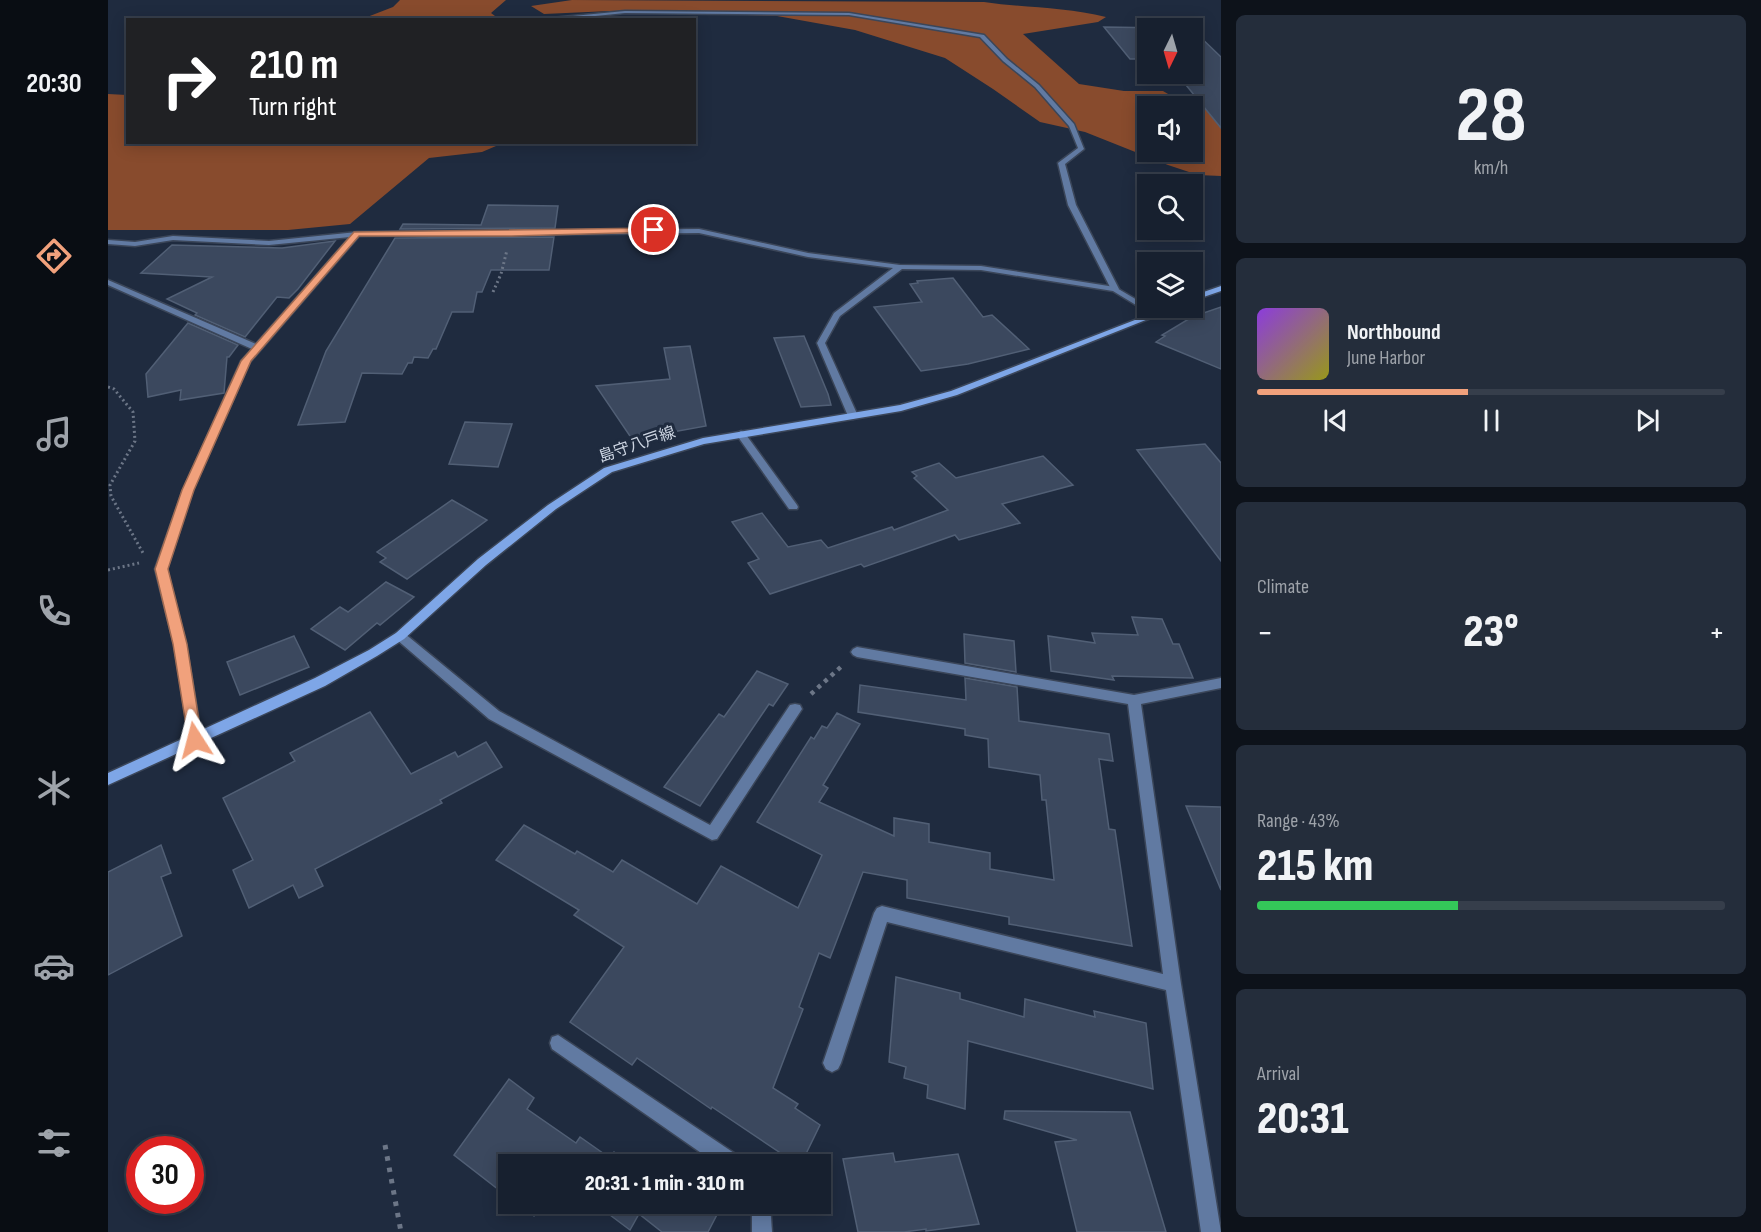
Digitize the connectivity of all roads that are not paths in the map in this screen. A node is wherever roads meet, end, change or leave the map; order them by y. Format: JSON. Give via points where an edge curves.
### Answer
{"nodes":[{"id":1,"x":556,"y":18,"type":"edge"},
{"id":2,"x":357,"y":234,"type":"junction"},
{"id":3,"x":108,"y":242,"type":"edge"},
{"id":4,"x":900,"y":267,"type":"junction"},
{"id":5,"x":108,"y":282,"type":"edge"},
{"id":6,"x":1221,"y":288,"type":"edge"},
{"id":7,"x":1115,"y":289,"type":"junction"},
{"id":8,"x":1203,"y":295,"type":"edge"},
{"id":9,"x":1137,"y":302,"type":"edge"},
{"id":10,"x":1147,"y":318,"type":"edge"},
{"id":11,"x":257,"y":348,"type":"junction"},
{"id":12,"x":853,"y":416,"type":"junction"},
{"id":13,"x":741,"y":434,"type":"junction"},
{"id":14,"x":793,"y":507,"type":"dead end"},
{"id":15,"x":400,"y":636,"type":"junction"},
{"id":16,"x":856,"y":652,"type":"road end"},
{"id":17,"x":1221,"y":683,"type":"edge"},
{"id":18,"x":1134,"y":700,"type":"junction"},
{"id":19,"x":795,"y":709,"type":"road end"},
{"id":20,"x":195,"y":740,"type":"junction"},
{"id":21,"x":108,"y":779,"type":"edge"},
{"id":22,"x":1173,"y":984,"type":"junction"},
{"id":23,"x":558,"y":1043,"type":"dead end"},
{"id":24,"x":832,"y":1063,"type":"dead end"},
{"id":25,"x":719,"y":1154,"type":"edge"},
{"id":26,"x":761,"y":1214,"type":"edge"},
{"id":27,"x":762,"y":1232,"type":"edge"},
{"id":28,"x":1211,"y":1232,"type":"edge"}],
"edges":[{"from":1,"to":7,"type":"street","via":[[625,12],[849,14],[982,36],[1072,124],[1081,149],[1061,163],[1072,206]]},
{"from":2,"to":3,"type":"street","via":[[269,243],[173,238],[135,244]]},
{"from":2,"to":4,"type":"street","via":[[699,231],[808,255]]},
{"from":2,"to":11,"type":"street"},
{"from":4,"to":7,"type":"street","via":[[981,268]]},
{"from":4,"to":12,"type":"street","via":[[837,315],[821,343]]},
{"from":5,"to":11,"type":"street"},
{"from":6,"to":8,"type":"main road"},
{"from":7,"to":9,"type":"street"},
{"from":10,"to":12,"type":"main road","name":"島守八戸線","via":[[954,393]]},
{"from":11,"to":20,"type":"street","via":[[246,361],[188,490],[161,569],[180,644]]},
{"from":12,"to":13,"type":"main road","name":"島守八戸線"},
{"from":13,"to":14,"type":"street"},
{"from":13,"to":15,"type":"main road","name":"島守八戸線","via":[[703,441],[608,470],[552,507],[482,562]]},
{"from":15,"to":19,"type":"street","via":[[494,716],[711,834]]},
{"from":15,"to":20,"type":"main road","name":"島守八戸線","via":[[320,682]]},
{"from":16,"to":18,"type":"street"},
{"from":17,"to":18,"type":"street"},
{"from":18,"to":22,"type":"street"},
{"from":20,"to":21,"type":"main road","name":"島守八戸線"},
{"from":22,"to":24,"type":"street","via":[[882,913]]},
{"from":22,"to":28,"type":"street"},
{"from":23,"to":25,"type":"street"},
{"from":26,"to":27,"type":"street"}]}
